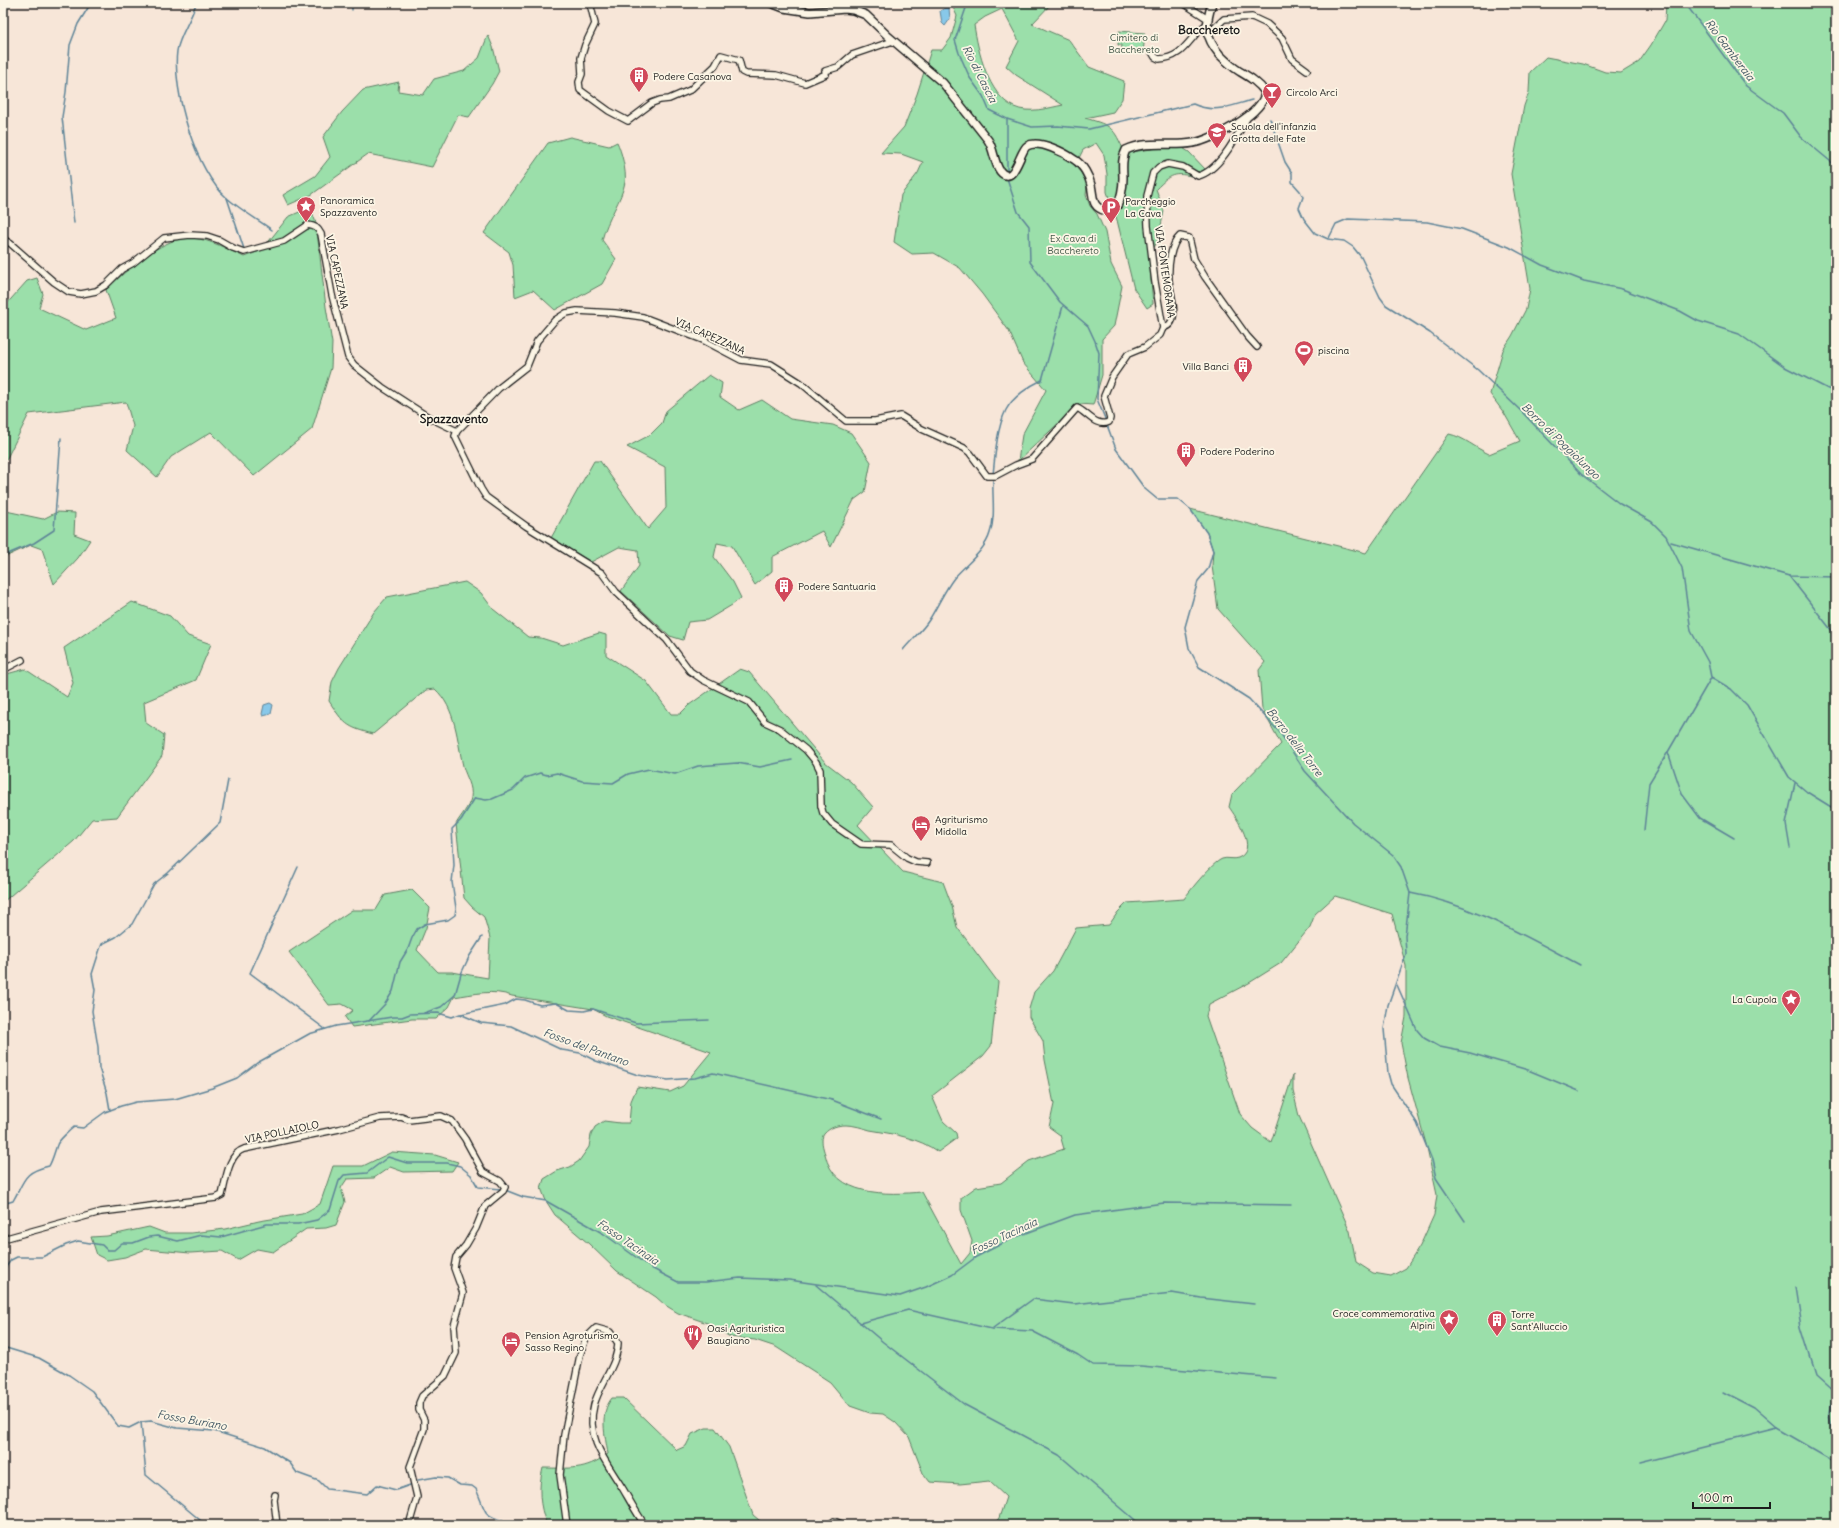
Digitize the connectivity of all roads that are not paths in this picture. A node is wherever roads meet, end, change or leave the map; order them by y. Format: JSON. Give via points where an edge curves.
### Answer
{"nodes":[{"id":1,"x":590,"y":3,"type":"edge"},
{"id":2,"x":771,"y":3,"type":"edge"},
{"id":3,"x":1183,"y":3,"type":"edge"},
{"id":4,"x":1212,"y":3,"type":"edge"},
{"id":5,"x":1207,"y":21,"type":"junction"},
{"id":6,"x":1208,"y":37,"type":"junction"},
{"id":7,"x":893,"y":41,"type":"junction"},
{"id":8,"x":1152,"y":52,"type":"dead end"},
{"id":9,"x":1307,"y":70,"type":"dead end"},
{"id":10,"x":1247,"y":118,"type":"junction"},
{"id":11,"x":3,"y":239,"type":"edge"},
{"id":12,"x":1163,"y":328,"type":"junction"},
{"id":13,"x":1257,"y":347,"type":"dead end"},
{"id":14,"x":1084,"y":414,"type":"joint"},
{"id":15,"x":456,"y":433,"type":"junction"},
{"id":16,"x":22,"y":660,"type":"dead end"},
{"id":17,"x":3,"y":670,"type":"edge"},
{"id":18,"x":927,"y":863,"type":"dead end"},
{"id":19,"x":3,"y":1239,"type":"edge"},
{"id":20,"x":275,"y":1495,"type":"dead end"},
{"id":21,"x":277,"y":1525,"type":"edge"},
{"id":22,"x":409,"y":1525,"type":"edge"},
{"id":23,"x":567,"y":1525,"type":"edge"},
{"id":24,"x":645,"y":1525,"type":"edge"},
{"id":25,"x":829,"y":1525,"type":"edge"},
{"id":26,"x":844,"y":1525,"type":"edge"}],
"edges":[{"from":1,"to":7,"type":"street","via":[[595,24],[581,58],[582,74],[578,82],[580,90],[628,121],[652,103],[690,90],[714,66],[721,54],[738,60],[742,72],[746,74],[776,75],[804,84],[826,74],[825,71],[838,67],[852,54]]},
{"from":2,"to":7,"type":"street","via":[[810,12],[853,10],[866,15]]},
{"from":3,"to":5,"type":"street"},
{"from":4,"to":5,"type":"street"},
{"from":5,"to":6,"type":"street"},
{"from":5,"to":8,"type":"street","via":[[1184,49],[1159,59]]},
{"from":6,"to":9,"type":"street","via":[[1224,19],[1252,17],[1267,24],[1282,38],[1292,60]]},
{"from":6,"to":10,"type":"street","via":[[1230,66],[1257,82],[1265,92],[1265,98],[1259,107]]},
{"from":7,"to":10,"type":"street","via":[[943,83],[988,140],[993,148],[998,169],[1008,174],[1016,169],[1022,151],[1028,145],[1037,143],[1051,147],[1082,166],[1089,178],[1092,202],[1106,212],[1117,206],[1120,199],[1123,154],[1126,150],[1156,144],[1192,144]]},
{"from":10,"to":12,"type":"street","name":"VIA FONTEMORANA","via":[[1234,142],[1217,164],[1203,175],[1198,176],[1183,167],[1168,164],[1152,173],[1148,196],[1148,226]]},
{"from":11,"to":15,"type":"street","name":"VIA CAPEZZANA","via":[[54,282],[69,292],[81,294],[106,285],[122,269],[133,264],[164,238],[206,236],[244,252],[284,241],[308,225],[313,226],[321,234],[334,302],[348,357],[354,366],[382,387]]},
{"from":12,"to":13,"type":"street","via":[[1172,322],[1173,315],[1168,282],[1170,259],[1176,240],[1180,236],[1186,236],[1189,238],[1194,259],[1211,287]]},
{"from":12,"to":14,"type":"street","name":"VIA FONTEMORANA","via":[[1160,335],[1146,347],[1128,354],[1112,377],[1104,396],[1109,422],[1098,422]]},
{"from":14,"to":15,"type":"street","name":"VIA CAPEZZANA","via":[[1077,408],[1032,459],[991,477],[984,473],[964,448],[922,429],[901,416],[875,421],[846,421],[801,383],[771,364],[741,360],[703,340],[643,317],[578,311],[566,313],[554,320],[537,341],[527,366],[499,388]]},
{"from":15,"to":18,"type":"street","via":[[486,497],[526,526],[602,573],[616,592],[671,645],[690,671],[749,702],[765,722],[806,750],[820,770],[821,806],[832,824],[861,844],[891,845],[907,858]]},
{"from":16,"to":17,"type":"street"},
{"from":19,"to":22,"type":"street","name":"VIA POLLAIOLO","via":[[101,1212],[216,1198],[222,1195],[234,1156],[244,1149],[332,1131],[380,1118],[401,1117],[409,1120],[441,1116],[452,1121],[483,1172],[500,1181],[504,1189],[485,1206],[476,1228],[456,1257],[454,1268],[463,1293],[454,1326],[456,1353],[445,1376],[422,1396],[419,1403],[424,1429],[410,1468],[417,1497]]},
{"from":20,"to":21,"type":"street"},
{"from":23,"to":24,"type":"street","via":[[560,1475],[564,1435],[580,1355],[586,1338],[596,1328],[610,1332],[618,1343],[618,1355],[594,1406],[594,1438],[605,1462]]},
{"from":25,"to":26,"type":"street","via":[[834,1521]]}]}
